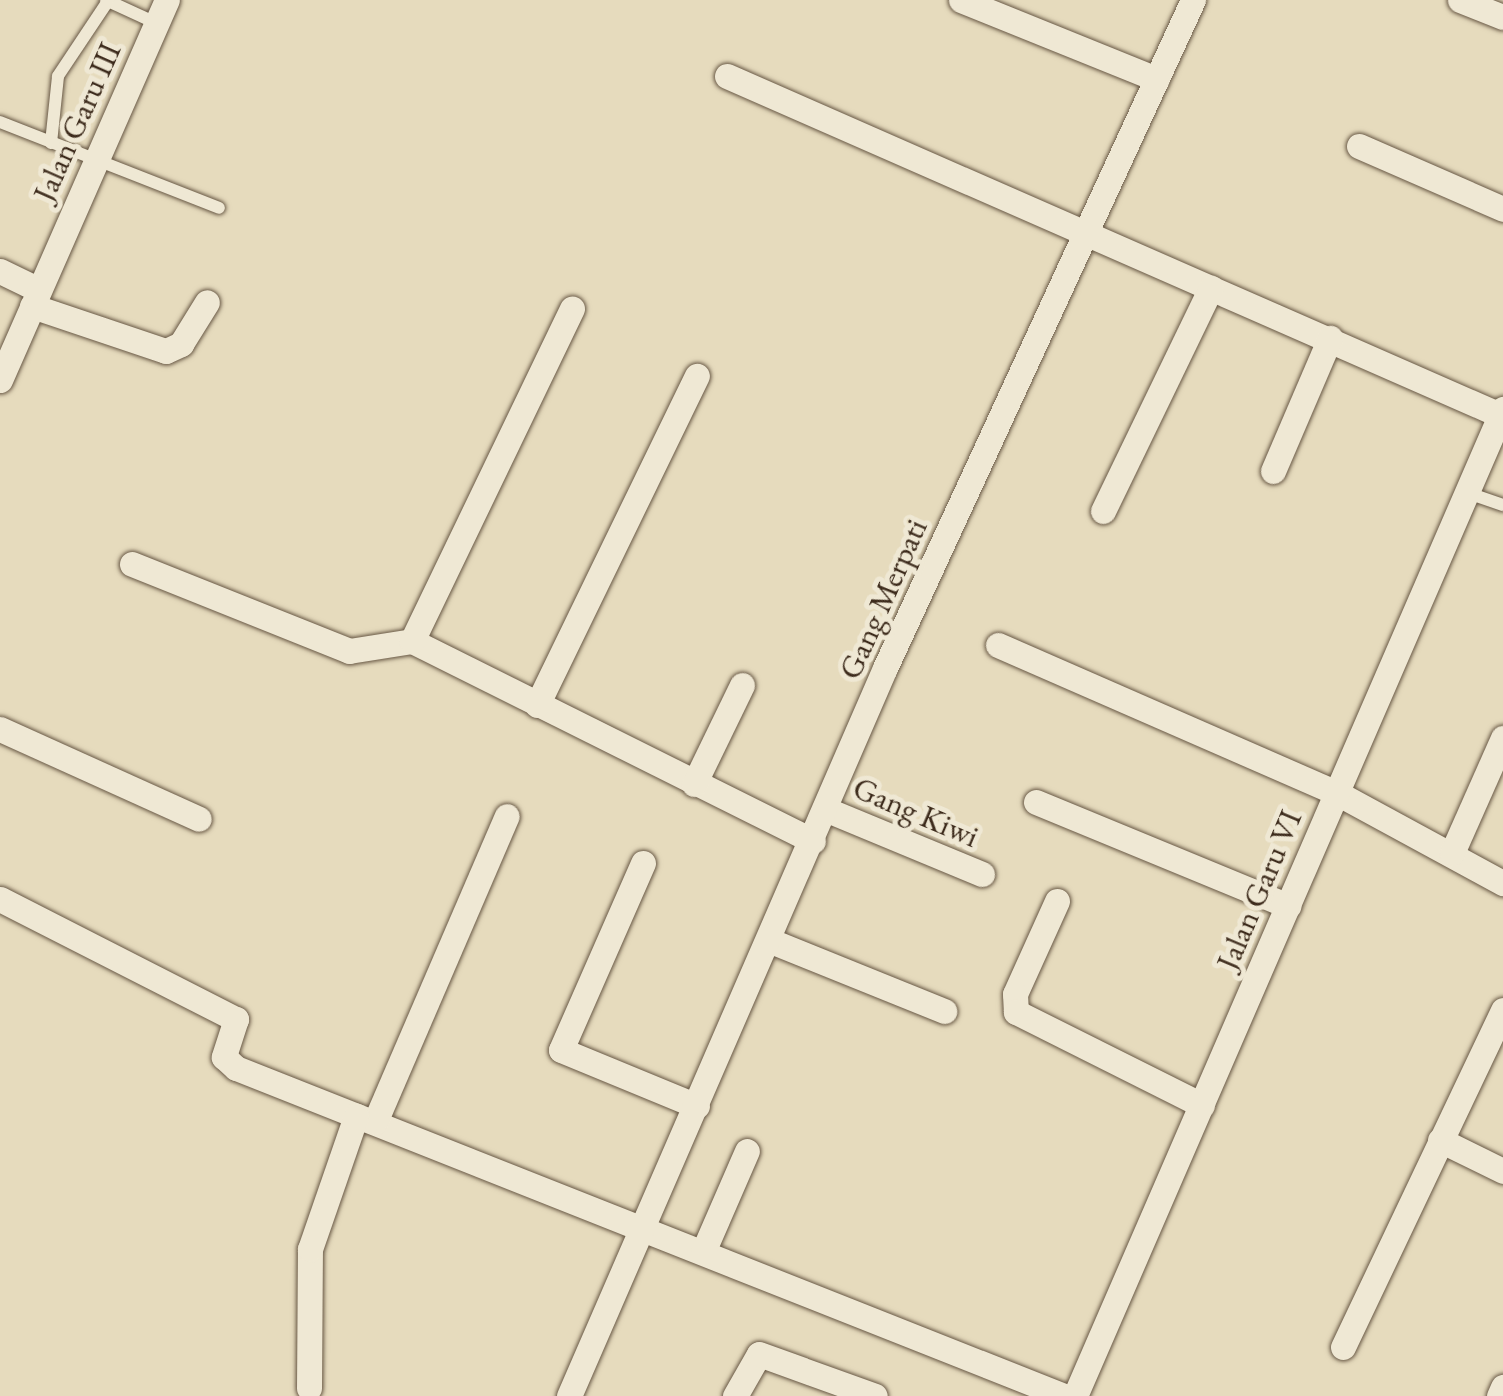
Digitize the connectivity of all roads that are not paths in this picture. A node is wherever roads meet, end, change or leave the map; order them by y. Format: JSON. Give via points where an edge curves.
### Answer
{"nodes":[{"id":1,"x":107,"y":0,"type":"edge"},
{"id":2,"x":961,"y":0,"type":"edge"},
{"id":3,"x":1193,"y":0,"type":"edge"},
{"id":4,"x":1460,"y":0,"type":"edge"},
{"id":5,"x":162,"y":12,"type":"edge"},
{"id":6,"x":1503,"y":18,"type":"edge"},
{"id":7,"x":728,"y":76,"type":"dead end"},
{"id":8,"x":1157,"y":79,"type":"junction"},
{"id":9,"x":0,"y":122,"type":"edge"},
{"id":10,"x":51,"y":143,"type":"junction"},
{"id":11,"x":1359,"y":146,"type":"dead end"},
{"id":12,"x":95,"y":162,"type":"junction"},
{"id":13,"x":218,"y":208,"type":"dead end"},
{"id":14,"x":1503,"y":209,"type":"edge"},
{"id":15,"x":1088,"y":229,"type":"junction"},
{"id":16,"x":0,"y":271,"type":"edge"},
{"id":17,"x":1211,"y":288,"type":"junction"},
{"id":18,"x":36,"y":298,"type":"junction"},
{"id":19,"x":206,"y":302,"type":"dead end"},
{"id":20,"x":572,"y":308,"type":"dead end"},
{"id":21,"x":1330,"y":338,"type":"junction"},
{"id":22,"x":697,"y":376,"type":"dead end"},
{"id":23,"x":0,"y":380,"type":"edge"},
{"id":24,"x":1502,"y":412,"type":"edge"},
{"id":25,"x":1273,"y":471,"type":"dead end"},
{"id":26,"x":1468,"y":492,"type":"junction"},
{"id":27,"x":1503,"y":506,"type":"edge"},
{"id":28,"x":1103,"y":511,"type":"dead end"},
{"id":29,"x":132,"y":564,"type":"dead end"},
{"id":30,"x":412,"y":641,"type":"junction"},
{"id":31,"x":998,"y":645,"type":"dead end"},
{"id":32,"x":742,"y":685,"type":"dead end"},
{"id":33,"x":536,"y":705,"type":"junction"},
{"id":34,"x":0,"y":729,"type":"edge"},
{"id":35,"x":1503,"y":738,"type":"edge"},
{"id":36,"x":694,"y":784,"type":"junction"},
{"id":37,"x":1336,"y":793,"type":"junction"},
{"id":38,"x":1036,"y":802,"type":"dead end"},
{"id":39,"x":825,"y":808,"type":"junction"},
{"id":40,"x":507,"y":816,"type":"dead end"},
{"id":41,"x":199,"y":819,"type":"dead end"},
{"id":42,"x":813,"y":841,"type":"junction"},
{"id":43,"x":1452,"y":853,"type":"junction"},
{"id":44,"x":643,"y":863,"type":"dead end"},
{"id":45,"x":982,"y":874,"type":"dead end"},
{"id":46,"x":1503,"y":883,"type":"edge"},
{"id":47,"x":0,"y":900,"type":"edge"},
{"id":48,"x":1057,"y":901,"type":"dead end"},
{"id":49,"x":1288,"y":906,"type":"junction"},
{"id":50,"x":771,"y":941,"type":"junction"},
{"id":51,"x":1503,"y":1010,"type":"edge"},
{"id":52,"x":944,"y":1011,"type":"dead end"},
{"id":53,"x":1202,"y":1105,"type":"junction"},
{"id":54,"x":697,"y":1106,"type":"junction"},
{"id":55,"x":365,"y":1119,"type":"junction"},
{"id":56,"x":1440,"y":1140,"type":"junction"},
{"id":57,"x":746,"y":1150,"type":"dead end"},
{"id":58,"x":1503,"y":1172,"type":"edge"},
{"id":59,"x":642,"y":1229,"type":"junction"},
{"id":60,"x":703,"y":1252,"type":"junction"},
{"id":61,"x":1344,"y":1346,"type":"dead end"},
{"id":62,"x":1503,"y":1387,"type":"edge"},
{"id":63,"x":309,"y":1388,"type":"dead end"},
{"id":64,"x":569,"y":1396,"type":"edge"},
{"id":65,"x":735,"y":1396,"type":"edge"},
{"id":66,"x":875,"y":1396,"type":"edge"},
{"id":67,"x":1064,"y":1396,"type":"edge"},
{"id":68,"x":1075,"y":1396,"type":"edge"},
{"id":69,"x":1499,"y":1396,"type":"edge"}],
"edges":[{"from":1,"to":5,"type":"lane"},
{"from":1,"to":10,"type":"lane","via":[[58,76]]},
{"from":2,"to":8,"type":"street"},
{"from":3,"to":8,"type":"street","name":"Gang Merpati"},
{"from":4,"to":6,"type":"street"},
{"from":5,"to":12,"type":"street","name":"Jalan Garu III"},
{"from":7,"to":15,"type":"street"},
{"from":8,"to":15,"type":"street","name":"Gang Merpati"},
{"from":9,"to":10,"type":"lane"},
{"from":10,"to":12,"type":"lane"},
{"from":11,"to":14,"type":"street"},
{"from":12,"to":13,"type":"lane"},
{"from":12,"to":18,"type":"street","name":"Jalan Garu III"},
{"from":15,"to":17,"type":"street"},
{"from":15,"to":39,"type":"street","name":"Gang Merpati"},
{"from":16,"to":18,"type":"street"},
{"from":17,"to":21,"type":"street"},
{"from":17,"to":28,"type":"street"},
{"from":18,"to":19,"type":"street","via":[[166,351],[182,344]]},
{"from":18,"to":23,"type":"street","name":"Jalan Garu III"},
{"from":20,"to":30,"type":"street"},
{"from":21,"to":24,"type":"street"},
{"from":21,"to":25,"type":"street"},
{"from":22,"to":33,"type":"street"},
{"from":24,"to":26,"type":"street","name":"Jalan Garu VI"},
{"from":26,"to":27,"type":"lane"},
{"from":26,"to":37,"type":"street","name":"Jalan Garu VI"},
{"from":29,"to":30,"type":"street","via":[[349,652]]},
{"from":30,"to":33,"type":"street"},
{"from":31,"to":37,"type":"street"},
{"from":32,"to":36,"type":"street"},
{"from":33,"to":36,"type":"street"},
{"from":34,"to":41,"type":"street"},
{"from":35,"to":43,"type":"street"},
{"from":36,"to":42,"type":"street"},
{"from":37,"to":43,"type":"street"},
{"from":37,"to":49,"type":"street","name":"Jalan Garu VI"},
{"from":38,"to":49,"type":"street"},
{"from":39,"to":42,"type":"street","name":"Gang Merpati"},
{"from":39,"to":45,"type":"street","name":"Gang Kiwi"},
{"from":40,"to":55,"type":"street"},
{"from":42,"to":50,"type":"street","name":"Gang Merpati"},
{"from":43,"to":46,"type":"street"},
{"from":44,"to":54,"type":"street","via":[[561,1050]]},
{"from":47,"to":55,"type":"street","via":[[236,1018],[226,1063]]},
{"from":48,"to":53,"type":"street","via":[[1014,994],[1016,1012]]},
{"from":49,"to":53,"type":"street","name":"Jalan Garu VI"},
{"from":50,"to":52,"type":"street"},
{"from":50,"to":54,"type":"street","name":"Gang Merpati"},
{"from":51,"to":56,"type":"street"},
{"from":53,"to":68,"type":"street","name":"Jalan Garu VI"},
{"from":54,"to":59,"type":"street","name":"Gang Merpati"},
{"from":55,"to":59,"type":"street"},
{"from":55,"to":63,"type":"street","via":[[310,1249]]},
{"from":56,"to":58,"type":"street"},
{"from":56,"to":61,"type":"street"},
{"from":57,"to":60,"type":"street"},
{"from":59,"to":60,"type":"street"},
{"from":59,"to":64,"type":"street","name":"Gang Merpati"},
{"from":60,"to":67,"type":"street"},
{"from":62,"to":69,"type":"street"},
{"from":65,"to":66,"type":"street","via":[[759,1354]]}]}
